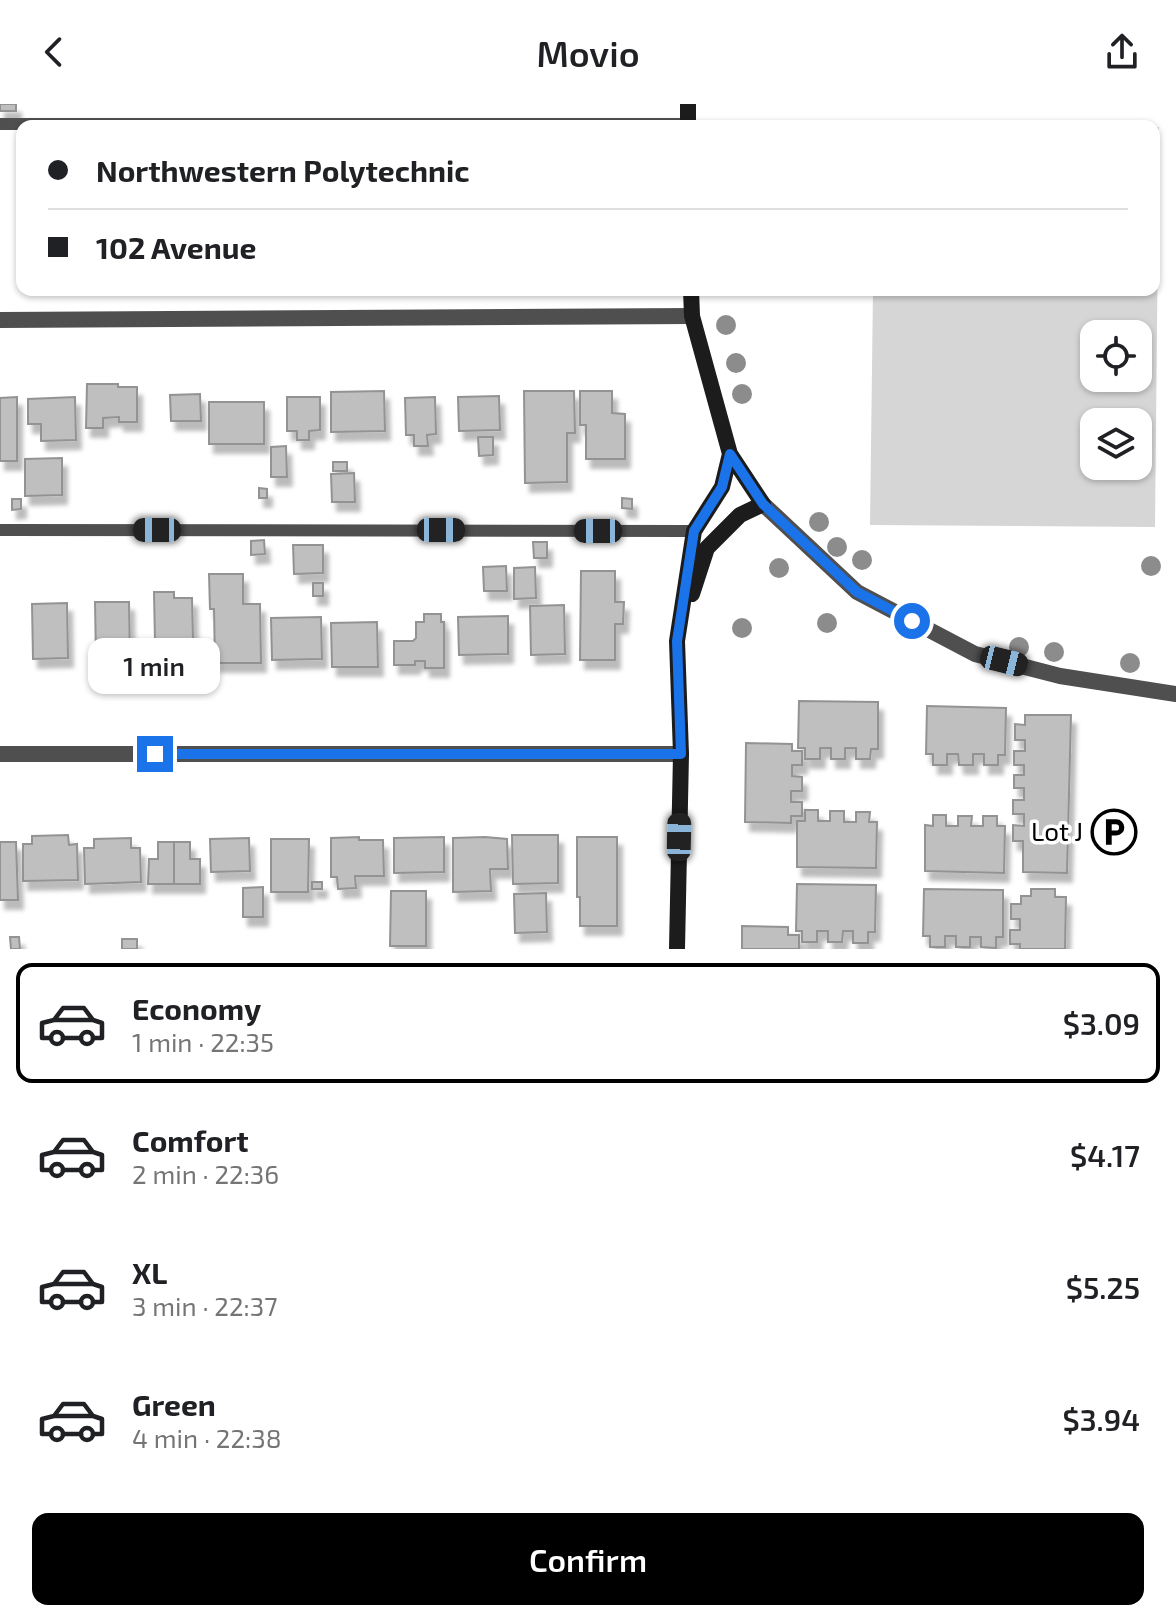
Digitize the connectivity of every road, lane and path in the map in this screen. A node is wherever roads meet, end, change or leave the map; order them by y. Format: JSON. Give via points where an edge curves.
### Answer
{"nodes":[{"id":1,"x":691,"y":296,"type":"edge"},
{"id":2,"x":692,"y":316,"type":"junction"},
{"id":3,"x":0,"y":320,"type":"edge"},
{"id":4,"x":730,"y":454,"type":"junction"},
{"id":5,"x":763,"y":504,"type":"junction"},
{"id":6,"x":0,"y":530,"type":"edge"},
{"id":7,"x":694,"y":531,"type":"junction"},
{"id":8,"x":677,"y":641,"type":"junction"},
{"id":9,"x":1176,"y":694,"type":"edge"},
{"id":10,"x":0,"y":754,"type":"edge"},
{"id":11,"x":681,"y":754,"type":"junction"},
{"id":12,"x":677,"y":949,"type":"edge"}],
"edges":[{"from":1,"to":2,"type":"street"},
{"from":2,"to":3,"type":"street"},
{"from":2,"to":4,"type":"street"},
{"from":4,"to":5,"type":"street"},
{"from":4,"to":7,"type":"street","via":[[722,487]]},
{"from":5,"to":8,"type":"street","via":[[740,515],[707,548]]},
{"from":5,"to":9,"type":"street","via":[[857,592],[975,654],[1060,676]]},
{"from":6,"to":7,"type":"lane"},
{"from":7,"to":8,"type":"street"},
{"from":8,"to":11,"type":"street"},
{"from":10,"to":11,"type":"street"},
{"from":11,"to":12,"type":"street"}]}
